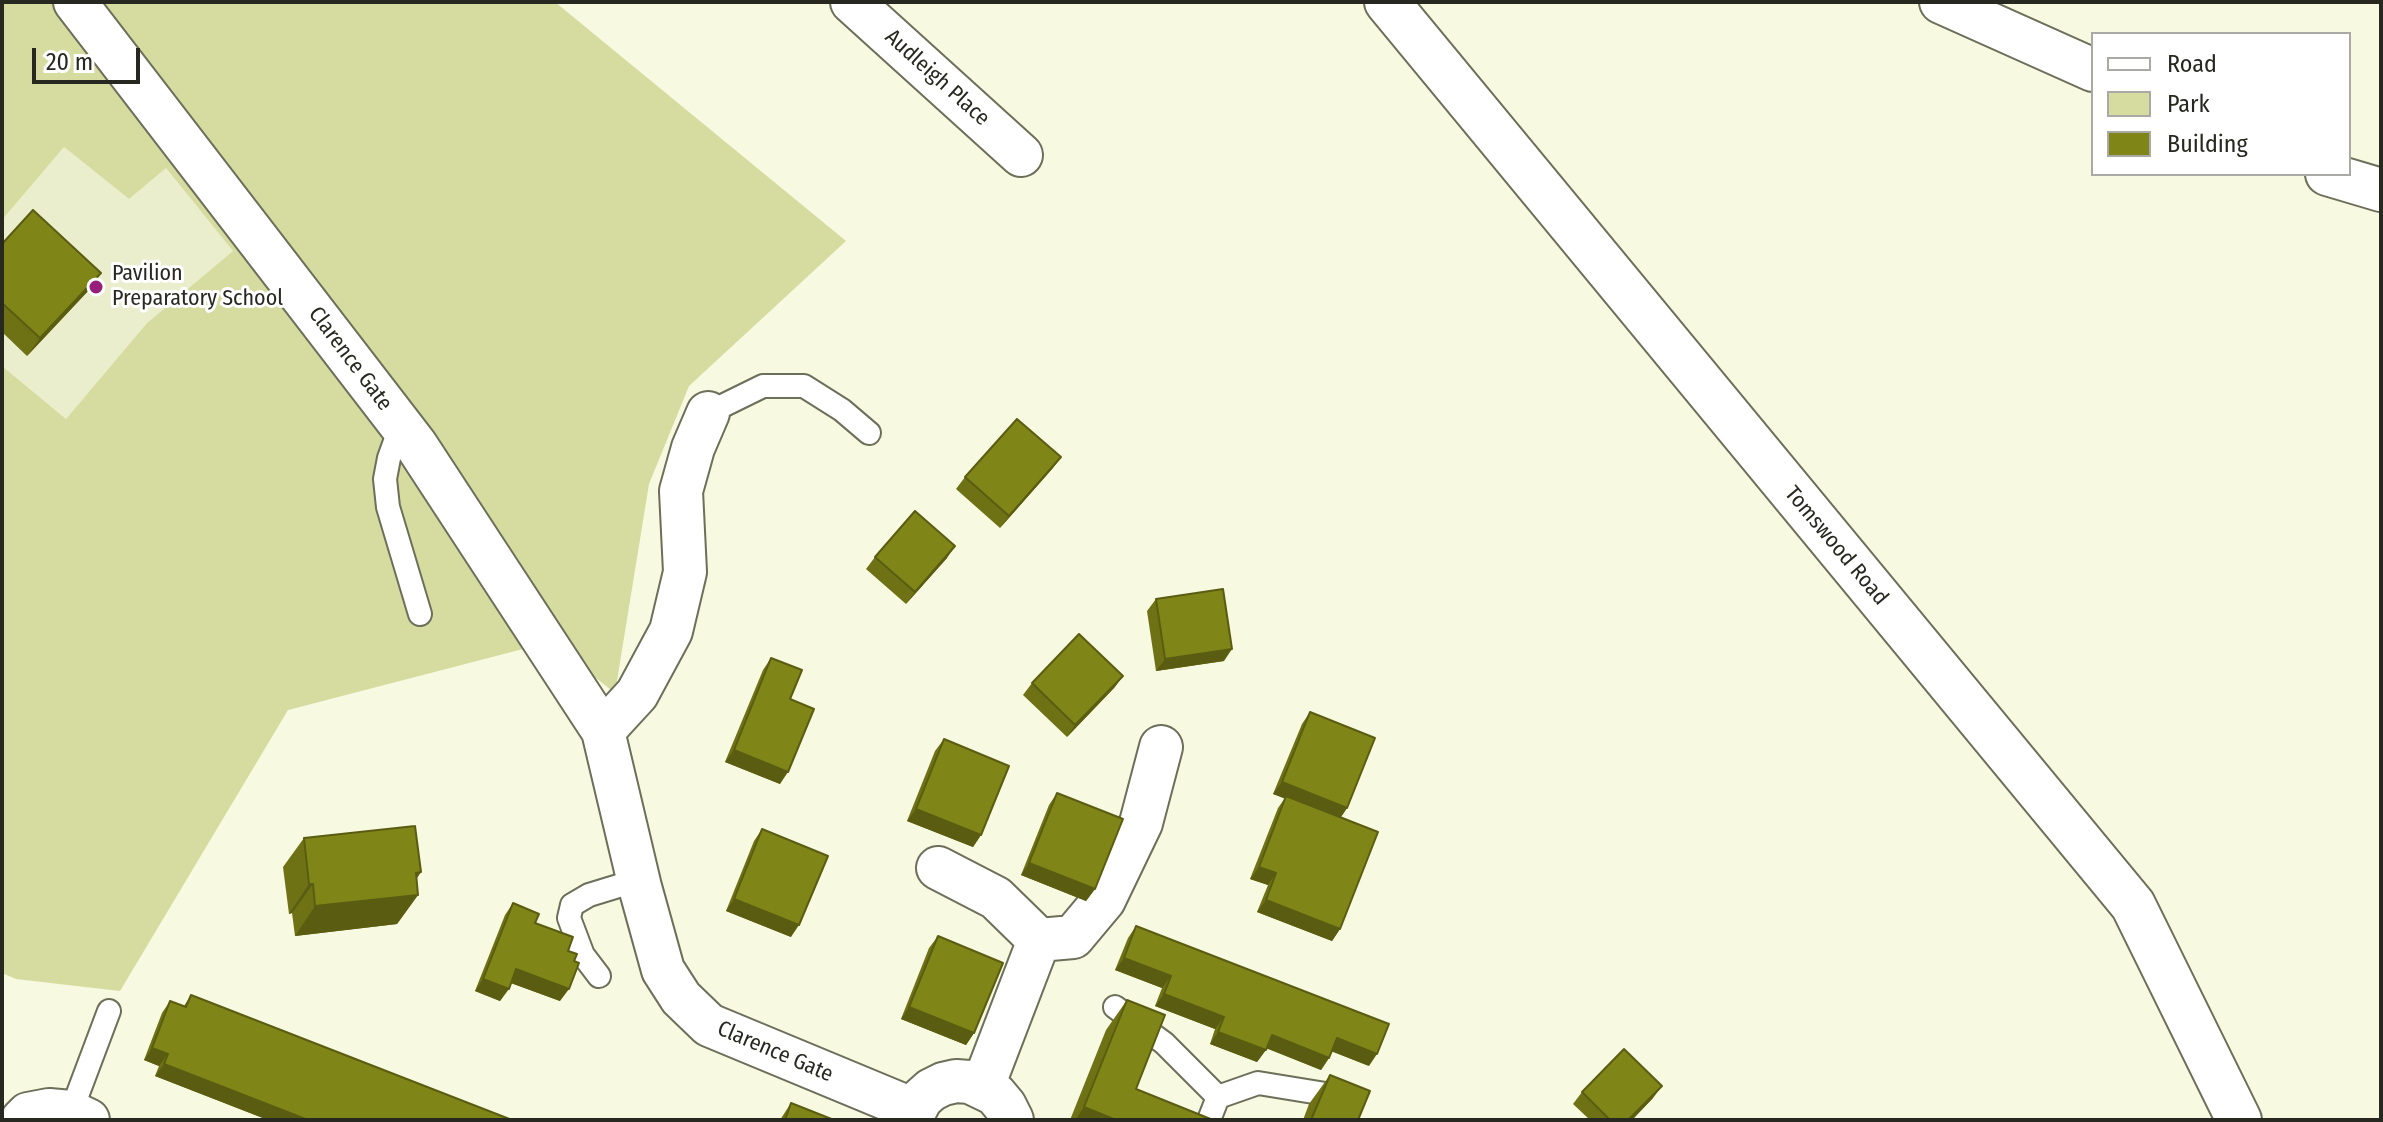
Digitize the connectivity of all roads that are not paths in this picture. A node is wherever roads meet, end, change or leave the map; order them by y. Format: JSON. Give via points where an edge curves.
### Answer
{"nodes":[{"id":1,"x":75,"y":2,"type":"edge"},
{"id":2,"x":852,"y":2,"type":"edge"},
{"id":3,"x":1387,"y":2,"type":"edge"},
{"id":4,"x":1941,"y":2,"type":"edge"},
{"id":5,"x":2091,"y":69,"type":"edge"},
{"id":6,"x":1021,"y":155,"type":"dead end"},
{"id":7,"x":2334,"y":176,"type":"edge"},
{"id":8,"x":2381,"y":190,"type":"edge"},
{"id":9,"x":708,"y":413,"type":"joint"},
{"id":10,"x":401,"y":425,"type":"junction"},
{"id":11,"x":869,"y":433,"type":"dead end"},
{"id":12,"x":420,"y":614,"type":"dead end"},
{"id":13,"x":603,"y":731,"type":"junction"},
{"id":14,"x":1161,"y":747,"type":"dead end"},
{"id":15,"x":938,"y":868,"type":"dead end"},
{"id":16,"x":638,"y":880,"type":"junction"},
{"id":17,"x":1039,"y":940,"type":"junction"},
{"id":18,"x":599,"y":976,"type":"dead end"},
{"id":19,"x":1115,"y":1007,"type":"dead end"},
{"id":20,"x":109,"y":1011,"type":"dead end"},
{"id":21,"x":983,"y":1086,"type":"junction"},
{"id":22,"x":1218,"y":1097,"type":"junction"},
{"id":23,"x":1344,"y":1097,"type":"edge"},
{"id":24,"x":912,"y":1115,"type":"edge"},
{"id":25,"x":79,"y":1116,"type":"edge"},
{"id":26,"x":22,"y":1120,"type":"edge"},
{"id":27,"x":1012,"y":1120,"type":"edge"},
{"id":28,"x":1209,"y":1120,"type":"edge"},
{"id":29,"x":2239,"y":1120,"type":"edge"}],
"edges":[{"from":1,"to":10,"type":"street","name":"Clarence Gate"},
{"from":2,"to":6,"type":"street","name":"Audleigh Place"},
{"from":3,"to":29,"type":"street","name":"Tomswood Road","via":[[2133,905]]},
{"from":4,"to":5,"type":"street"},
{"from":7,"to":8,"type":"street"},
{"from":9,"to":11,"type":"lane","via":[[763,386],[804,386]]},
{"from":9,"to":13,"type":"street","via":[[681,491],[685,572],[671,631],[637,694]]},
{"from":10,"to":12,"type":"lane","via":[[385,479],[388,507]]},
{"from":10,"to":13,"type":"street","name":"Clarence Gate"},
{"from":13,"to":16,"type":"street","name":"Clarence Gate"},
{"from":14,"to":17,"type":"street","via":[[1141,823],[1104,900],[1073,937]]},
{"from":15,"to":17,"type":"street","via":[[996,898]]},
{"from":16,"to":18,"type":"lane","via":[[572,905],[569,918],[578,942]]},
{"from":16,"to":24,"type":"street","name":"Clarence Gate","via":[[663,970],[681,998],[709,1025]]},
{"from":17,"to":21,"type":"street"},
{"from":19,"to":22,"type":"lane","via":[[1164,1043]]},
{"from":20,"to":25,"type":"lane"},
{"from":21,"to":24,"type":"street","via":[[943,1084],[921,1099]]},
{"from":21,"to":27,"type":"street"},
{"from":22,"to":23,"type":"lane","via":[[1258,1083]]},
{"from":22,"to":28,"type":"lane"},
{"from":25,"to":26,"type":"street","via":[[49,1110]]}]}
